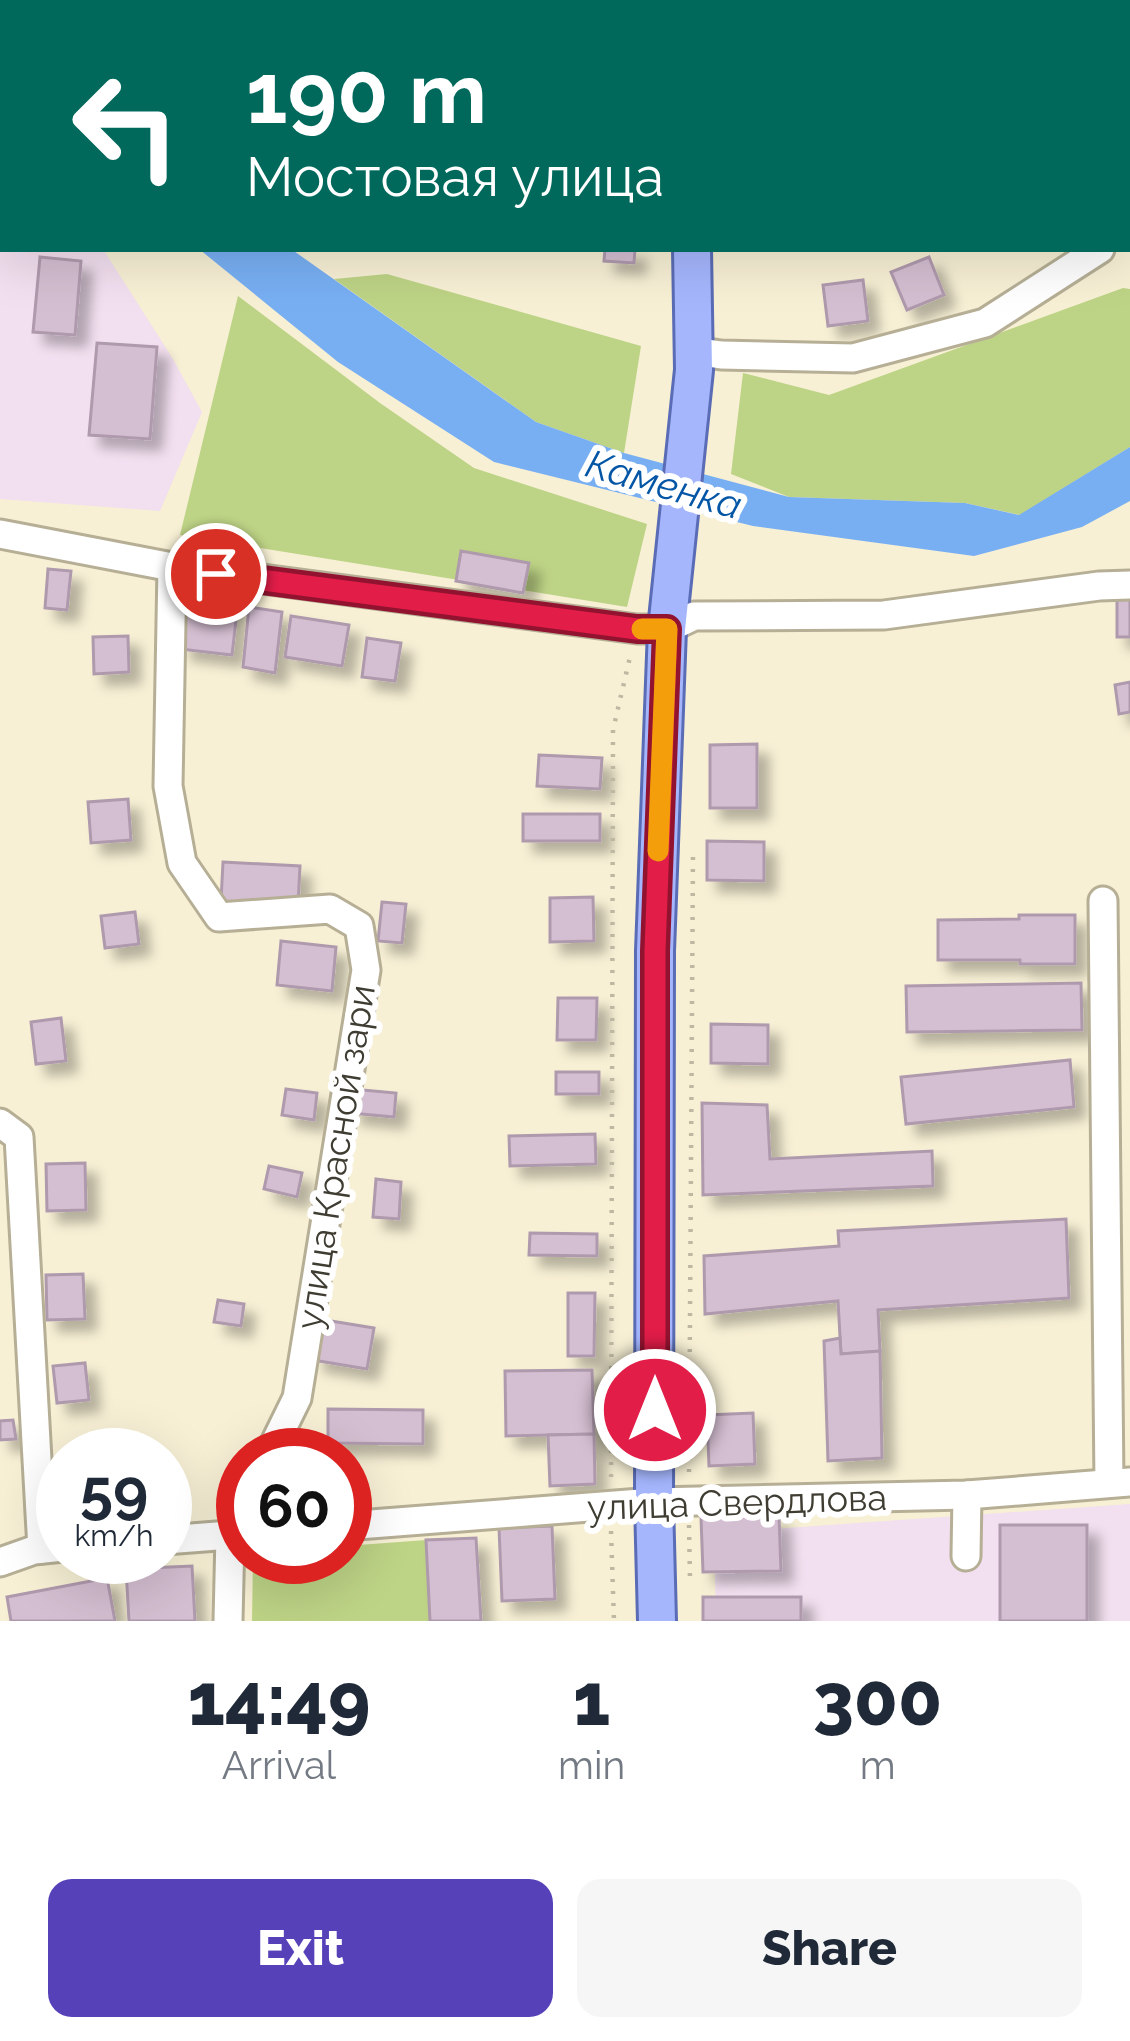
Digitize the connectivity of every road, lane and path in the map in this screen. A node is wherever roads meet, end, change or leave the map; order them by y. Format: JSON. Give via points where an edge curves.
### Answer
{"nodes":[{"id":1,"x":692,"y":252,"type":"edge"},
{"id":2,"x":1095,"y":252,"type":"edge"},
{"id":3,"x":694,"y":360,"type":"junction"},
{"id":4,"x":0,"y":534,"type":"edge"},
{"id":5,"x":172,"y":568,"type":"junction"},
{"id":6,"x":1130,"y":585,"type":"edge"},
{"id":7,"x":658,"y":617,"type":"junction"},
{"id":8,"x":693,"y":856,"type":"dead end"},
{"id":9,"x":1103,"y":901,"type":"dead end"},
{"id":10,"x":0,"y":1123,"type":"edge"},
{"id":11,"x":43,"y":1428,"type":"edge"},
{"id":12,"x":282,"y":1428,"type":"edge"},
{"id":13,"x":1119,"y":1483,"type":"edge"},
{"id":14,"x":967,"y":1495,"type":"junction"},
{"id":15,"x":672,"y":1502,"type":"junction"},
{"id":16,"x":610,"y":1504,"type":"junction"},
{"id":17,"x":372,"y":1524,"type":"edge"},
{"id":18,"x":36,"y":1552,"type":"edge"},
{"id":19,"x":966,"y":1556,"type":"dead end"},
{"id":20,"x":0,"y":1562,"type":"edge"},
{"id":21,"x":231,"y":1584,"type":"edge"},
{"id":22,"x":691,"y":1597,"type":"dead end"},
{"id":23,"x":228,"y":1621,"type":"edge"},
{"id":24,"x":614,"y":1621,"type":"edge"},
{"id":25,"x":657,"y":1621,"type":"edge"}],
"edges":[{"from":1,"to":3,"type":"main road"},
{"from":2,"to":3,"type":"street","via":[[985,323],[853,358]]},
{"from":3,"to":7,"type":"main road"},
{"from":4,"to":5,"type":"street"},
{"from":5,"to":7,"type":"street"},
{"from":5,"to":12,"type":"street","name":"улица Красной зари","via":[[168,786],[182,863],[219,917],[329,910],[359,926],[366,970],[297,1398]]},
{"from":6,"to":7,"type":"street","via":[[884,615]]},
{"from":7,"to":15,"type":"main road","via":[[655,951]]},
{"from":7,"to":16,"type":"path","via":[[613,730]]},
{"from":8,"to":15,"type":"path"},
{"from":9,"to":13,"type":"street"},
{"from":10,"to":11,"type":"street","via":[[19,1137]]},
{"from":13,"to":14,"type":"street","name":"улица Свердлова"},
{"from":14,"to":15,"type":"street","name":"улица Свердлова"},
{"from":14,"to":19,"type":"street"},
{"from":15,"to":16,"type":"street","name":"улица Свердлова"},
{"from":15,"to":22,"type":"path"},
{"from":15,"to":25,"type":"main road"},
{"from":16,"to":17,"type":"street","name":"улица Свердлова"},
{"from":16,"to":24,"type":"path"},
{"from":18,"to":20,"type":"street"},
{"from":21,"to":23,"type":"street"}]}
